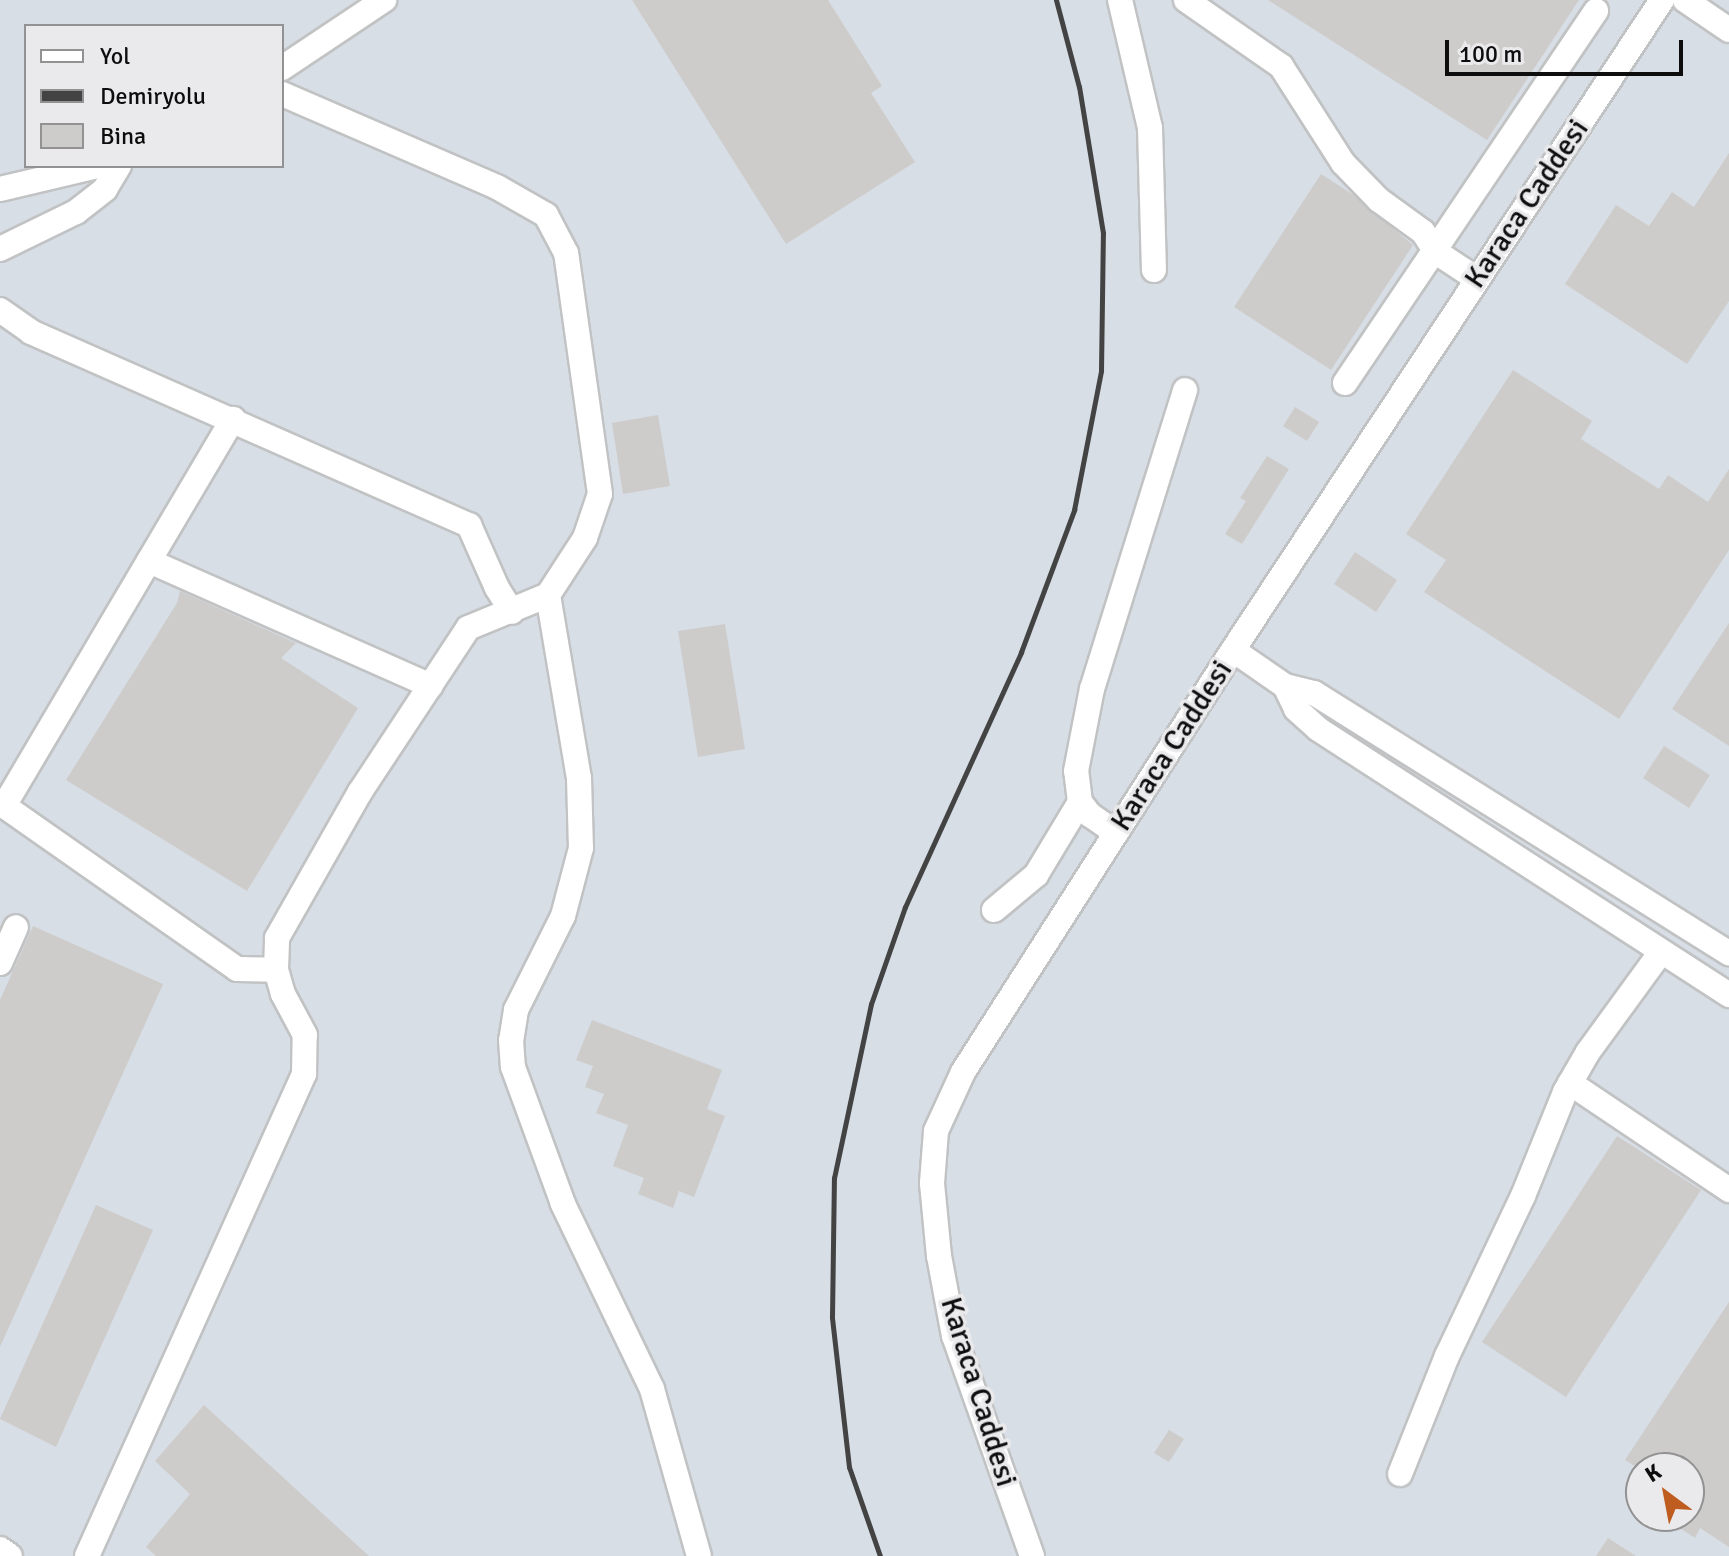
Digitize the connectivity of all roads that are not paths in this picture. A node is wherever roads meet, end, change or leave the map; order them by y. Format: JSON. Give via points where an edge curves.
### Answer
{"nodes":[{"id":1,"x":384,"y":0,"type":"edge"},
{"id":2,"x":1120,"y":0,"type":"edge"},
{"id":3,"x":1186,"y":0,"type":"edge"},
{"id":4,"x":1662,"y":0,"type":"edge"},
{"id":5,"x":1685,"y":0,"type":"edge"},
{"id":6,"x":1596,"y":11,"type":"dead end"},
{"id":7,"x":1729,"y":30,"type":"edge"},
{"id":8,"x":284,"y":67,"type":"edge"},
{"id":9,"x":284,"y":96,"type":"edge"},
{"id":10,"x":89,"y":168,"type":"edge"},
{"id":11,"x":118,"y":168,"type":"edge"},
{"id":12,"x":0,"y":189,"type":"edge"},
{"id":13,"x":0,"y":249,"type":"edge"},
{"id":14,"x":1436,"y":252,"type":"junction"},
{"id":15,"x":1154,"y":270,"type":"dead end"},
{"id":16,"x":1477,"y":279,"type":"junction"},
{"id":17,"x":0,"y":310,"type":"edge"},
{"id":18,"x":1345,"y":383,"type":"dead end"},
{"id":19,"x":1185,"y":390,"type":"dead end"},
{"id":20,"x":233,"y":419,"type":"junction"},
{"id":21,"x":149,"y":561,"type":"junction"},
{"id":22,"x":548,"y":595,"type":"junction"},
{"id":23,"x":512,"y":612,"type":"junction"},
{"id":24,"x":1233,"y":650,"type":"junction"},
{"id":25,"x":431,"y":686,"type":"junction"},
{"id":26,"x":1285,"y":686,"type":"junction"},
{"id":27,"x":1080,"y":802,"type":"junction"},
{"id":28,"x":2,"y":804,"type":"edge"},
{"id":29,"x":1116,"y":833,"type":"junction"},
{"id":30,"x":994,"y":910,"type":"dead end"},
{"id":31,"x":16,"y":927,"type":"dead end"},
{"id":32,"x":1661,"y":952,"type":"junction"},
{"id":33,"x":1729,"y":953,"type":"edge"},
{"id":34,"x":0,"y":963,"type":"edge"},
{"id":35,"x":276,"y":970,"type":"junction"},
{"id":36,"x":1729,"y":995,"type":"edge"},
{"id":37,"x":1570,"y":1083,"type":"junction"},
{"id":38,"x":1729,"y":1190,"type":"edge"},
{"id":39,"x":1400,"y":1474,"type":"dead end"},
{"id":40,"x":0,"y":1549,"type":"edge"},
{"id":41,"x":10,"y":1556,"type":"edge"},
{"id":42,"x":87,"y":1556,"type":"edge"},
{"id":43,"x":699,"y":1556,"type":"edge"},
{"id":44,"x":1032,"y":1556,"type":"edge"}],
"edges":[{"from":1,"to":8,"type":"street"},
{"from":2,"to":15,"type":"street","via":[[1150,128]]},
{"from":3,"to":14,"type":"street","via":[[1281,66],[1343,163],[1379,200],[1423,232]]},
{"from":4,"to":16,"type":"street","name":"Karaca Caddesi"},
{"from":5,"to":7,"type":"street"},
{"from":6,"to":14,"type":"street"},
{"from":9,"to":22,"type":"street","via":[[497,187],[546,215],[566,253],[600,494],[585,538]]},
{"from":10,"to":12,"type":"street"},
{"from":11,"to":13,"type":"street","via":[[105,189],[76,212]]},
{"from":14,"to":16,"type":"street"},
{"from":14,"to":18,"type":"street"},
{"from":16,"to":24,"type":"street","name":"Karaca Caddesi"},
{"from":17,"to":20,"type":"street","via":[[31,332]]},
{"from":19,"to":27,"type":"street","via":[[1092,689],[1076,771]]},
{"from":20,"to":21,"type":"street"},
{"from":20,"to":23,"type":"street","via":[[469,525]]},
{"from":21,"to":25,"type":"street"},
{"from":21,"to":28,"type":"street"},
{"from":22,"to":23,"type":"street"},
{"from":22,"to":43,"type":"street","via":[[579,778],[581,848],[563,916],[516,1010],[513,1067],[563,1204],[652,1389]]},
{"from":23,"to":25,"type":"street","via":[[468,628]]},
{"from":24,"to":26,"type":"street"},
{"from":24,"to":29,"type":"street","name":"Karaca Caddesi"},
{"from":25,"to":35,"type":"street","via":[[360,792],[277,938]]},
{"from":26,"to":32,"type":"street","via":[[1296,709],[1318,729]]},
{"from":26,"to":33,"type":"street","via":[[1314,693]]},
{"from":27,"to":29,"type":"street"},
{"from":27,"to":30,"type":"street","via":[[1036,875]]},
{"from":28,"to":35,"type":"street","via":[[237,969]]},
{"from":29,"to":44,"type":"street","name":"Karaca Caddesi","via":[[963,1072],[936,1131],[932,1183],[954,1336]]},
{"from":31,"to":34,"type":"street"},
{"from":32,"to":36,"type":"street"},
{"from":32,"to":37,"type":"street"},
{"from":35,"to":42,"type":"street","via":[[305,1035],[304,1074]]},
{"from":37,"to":38,"type":"street"},
{"from":37,"to":39,"type":"street"},
{"from":40,"to":41,"type":"street"}]}
